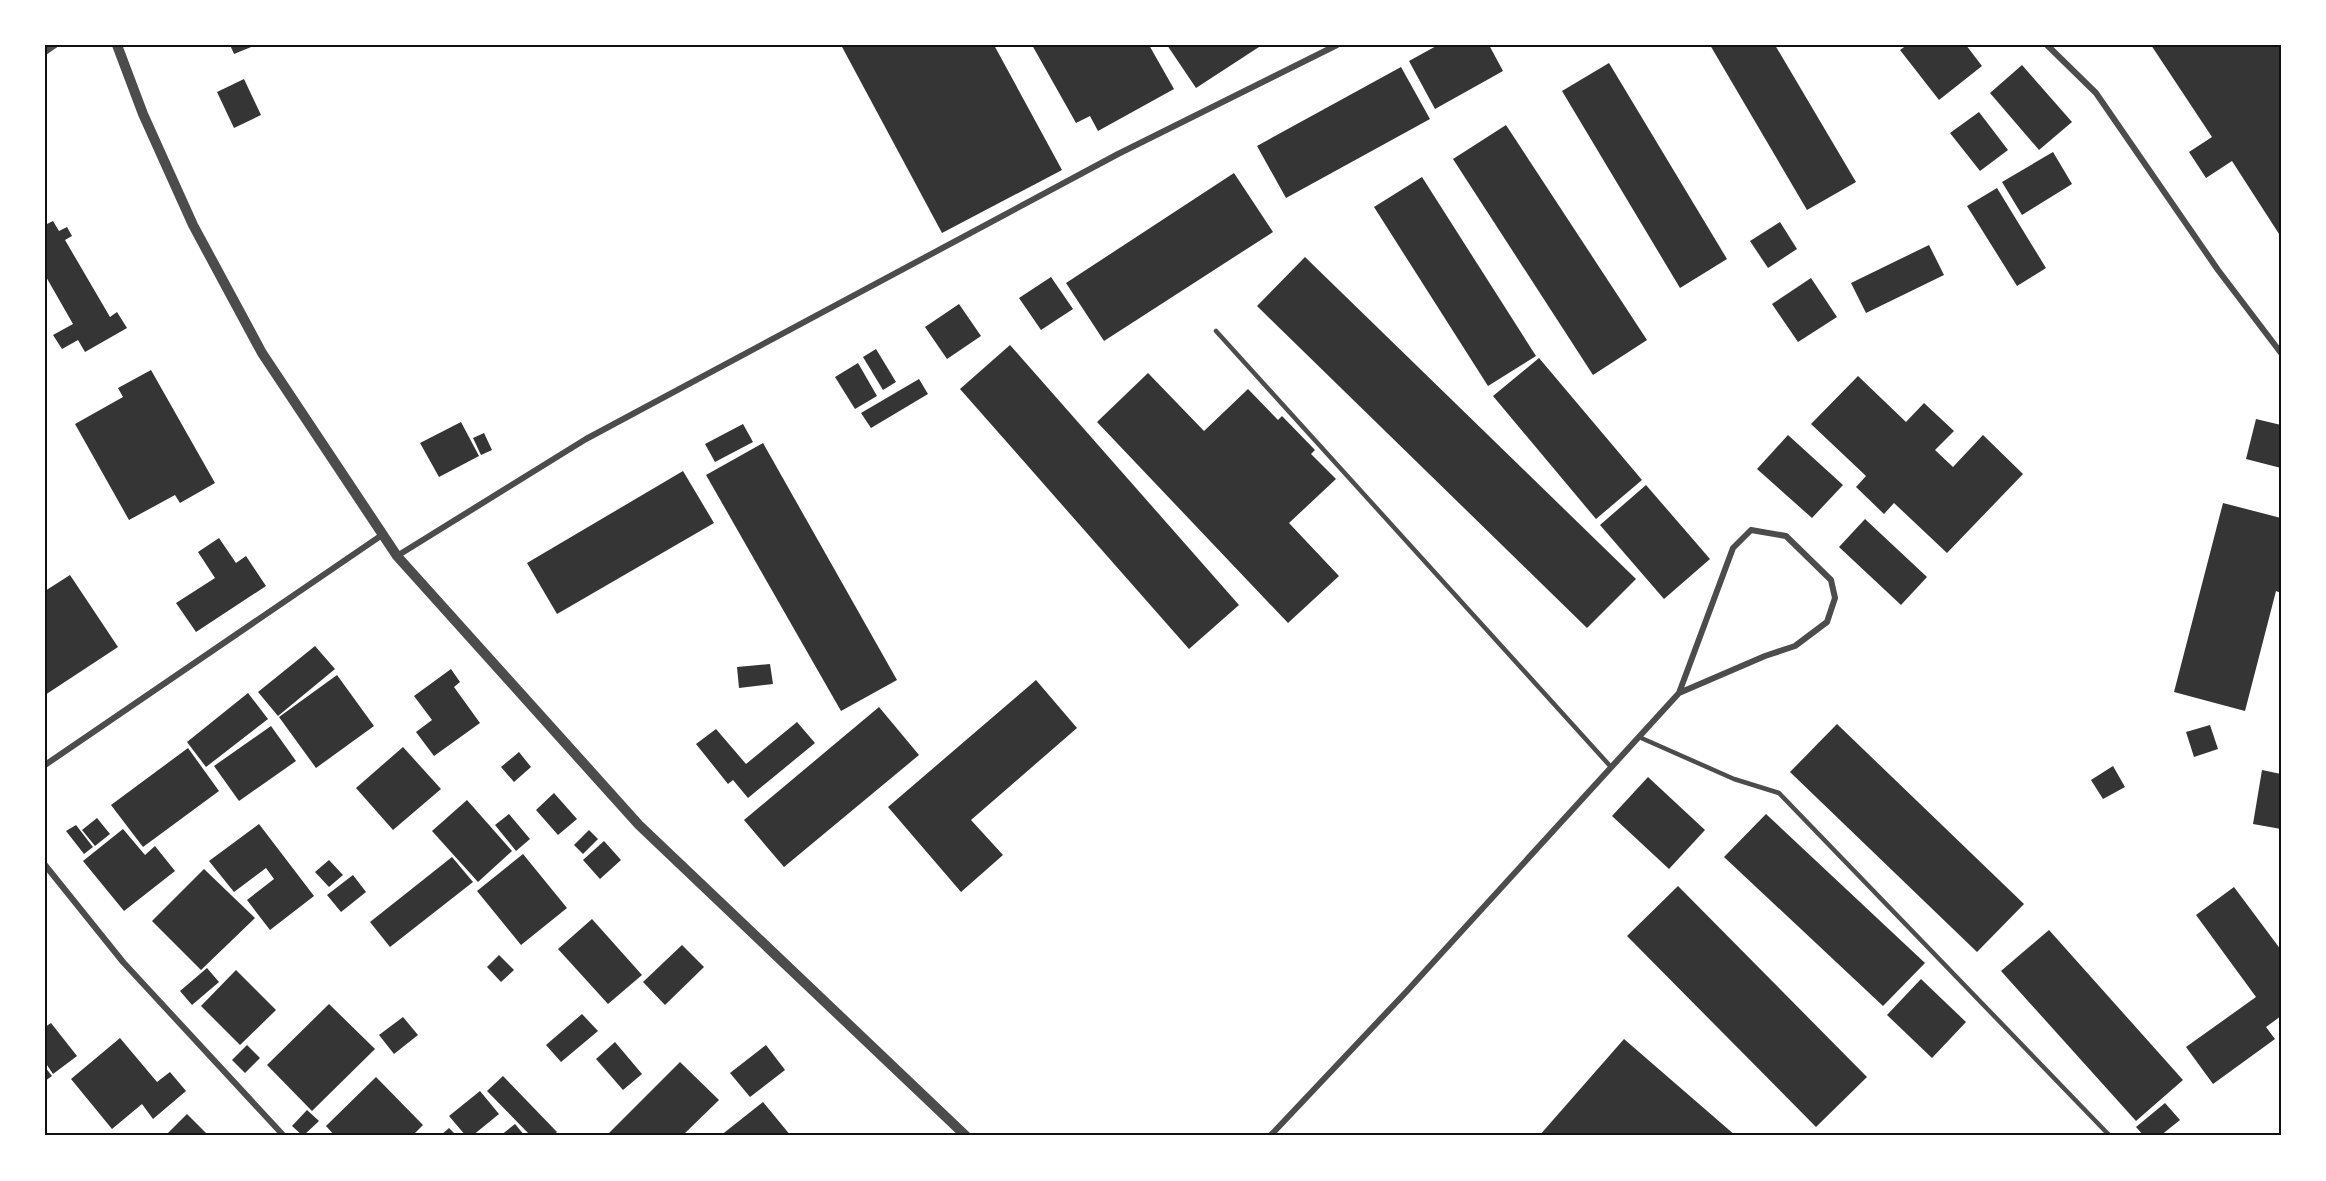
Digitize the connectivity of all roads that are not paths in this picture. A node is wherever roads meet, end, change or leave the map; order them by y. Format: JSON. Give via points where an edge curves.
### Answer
{"nodes":[{"id":1,"x":55,"y":45,"type":"edge"},
{"id":2,"x":117,"y":45,"type":"edge"},
{"id":3,"x":1337,"y":45,"type":"edge"},
{"id":4,"x":2047,"y":45,"type":"edge"},
{"id":5,"x":45,"y":52,"type":"edge"},
{"id":6,"x":1216,"y":330,"type":"dead end"},
{"id":7,"x":2281,"y":353,"type":"edge"},
{"id":8,"x":382,"y":535,"type":"junction"},
{"id":9,"x":397,"y":556,"type":"junction"},
{"id":10,"x":1679,"y":693,"type":"junction"},
{"id":11,"x":1639,"y":737,"type":"junction"},
{"id":12,"x":45,"y":765,"type":"edge"},
{"id":13,"x":1611,"y":767,"type":"junction"},
{"id":14,"x":45,"y":865,"type":"edge"},
{"id":15,"x":284,"y":1136,"type":"edge"},
{"id":16,"x":966,"y":1136,"type":"edge"},
{"id":17,"x":1270,"y":1136,"type":"edge"},
{"id":18,"x":2110,"y":1136,"type":"edge"}],
"edges":[{"from":1,"to":5,"type":"street"},
{"from":2,"to":8,"type":"street","via":[[193,225],[262,353]]},
{"from":3,"to":9,"type":"street","via":[[1118,154],[596,434]]},
{"from":4,"to":7,"type":"street","via":[[2096,93],[2217,270]]},
{"from":6,"to":13,"type":"lane"},
{"from":8,"to":9,"type":"street"},
{"from":8,"to":12,"type":"street"},
{"from":9,"to":16,"type":"street","via":[[639,825]]},
{"from":10,"to":10,"type":"street","via":[[1733,548],[1751,530],[1786,536],[1831,580],[1835,598],[1827,622],[1795,646]]},
{"from":10,"to":11,"type":"street"},
{"from":11,"to":13,"type":"street"},
{"from":11,"to":18,"type":"lane","via":[[1734,779],[1779,794]]},
{"from":13,"to":17,"type":"street"},
{"from":14,"to":15,"type":"street","via":[[123,962]]}]}
